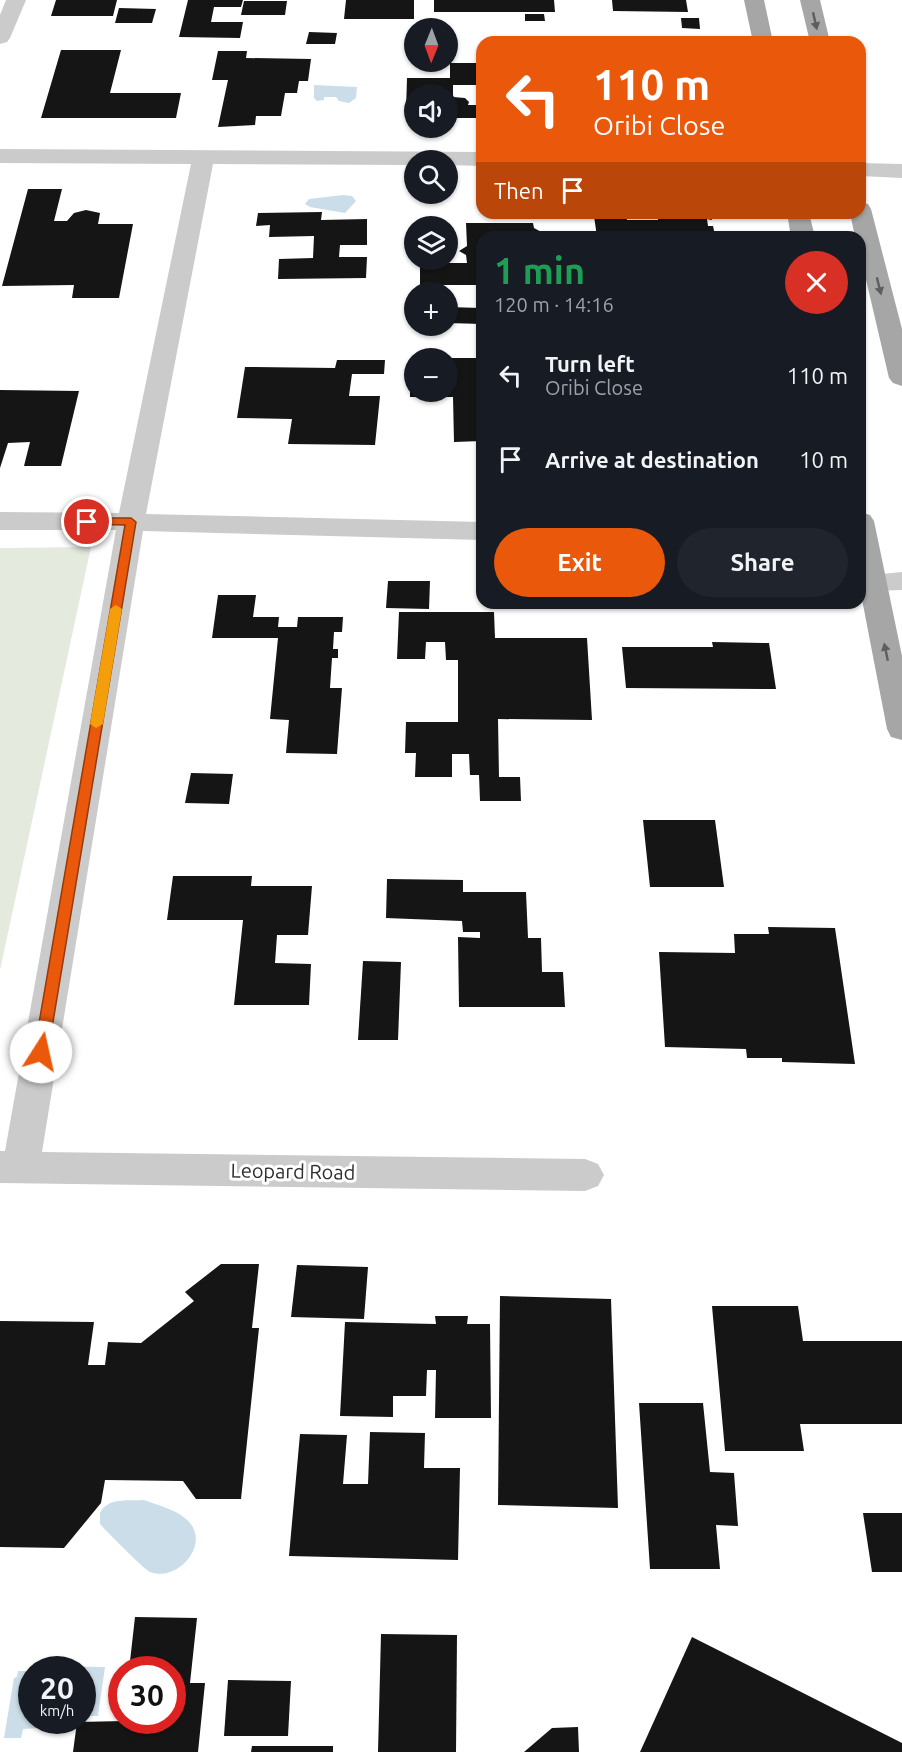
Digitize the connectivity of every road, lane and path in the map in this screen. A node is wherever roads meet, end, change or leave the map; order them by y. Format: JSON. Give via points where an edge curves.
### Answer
{"nodes":[{"id":1,"x":16,"y":0,"type":"edge"},
{"id":2,"x":754,"y":0,"type":"edge"},
{"id":3,"x":810,"y":0,"type":"edge"},
{"id":4,"x":762,"y":36,"type":"edge"},
{"id":5,"x":819,"y":36,"type":"edge"},
{"id":6,"x":0,"y":38,"type":"edge"},
{"id":7,"x":0,"y":156,"type":"edge"},
{"id":8,"x":203,"y":157,"type":"junction"},
{"id":9,"x":476,"y":159,"type":"edge"},
{"id":10,"x":866,"y":170,"type":"edge"},
{"id":11,"x":902,"y":171,"type":"edge"},
{"id":12,"x":866,"y":233,"type":"edge"},
{"id":13,"x":902,"y":378,"type":"edge"},
{"id":14,"x":0,"y":521,"type":"edge"},
{"id":15,"x":131,"y":522,"type":"junction"},
{"id":16,"x":476,"y":531,"type":"edge"},
{"id":17,"x":866,"y":552,"type":"edge"},
{"id":18,"x":902,"y":581,"type":"edge"},
{"id":19,"x":872,"y":582,"type":"junction"},
{"id":20,"x":902,"y":729,"type":"edge"},
{"id":21,"x":11,"y":1167,"type":"edge"},
{"id":22,"x":585,"y":1175,"type":"dead end"}],
"edges":[{"from":1,"to":6,"type":"street"},
{"from":2,"to":4,"type":"main road"},
{"from":3,"to":5,"type":"main road","one_way":true},
{"from":7,"to":8,"type":"street"},
{"from":8,"to":9,"type":"street"},
{"from":8,"to":15,"type":"street"},
{"from":10,"to":11,"type":"street"},
{"from":12,"to":13,"type":"main road","one_way":true},
{"from":14,"to":15,"type":"street"},
{"from":15,"to":16,"type":"street"},
{"from":15,"to":21,"type":"street"},
{"from":17,"to":19,"type":"main road"},
{"from":18,"to":19,"type":"street"},
{"from":20,"to":19,"type":"main road","one_way":true},
{"from":21,"to":22,"type":"street","name":"Leopard Road"}]}
